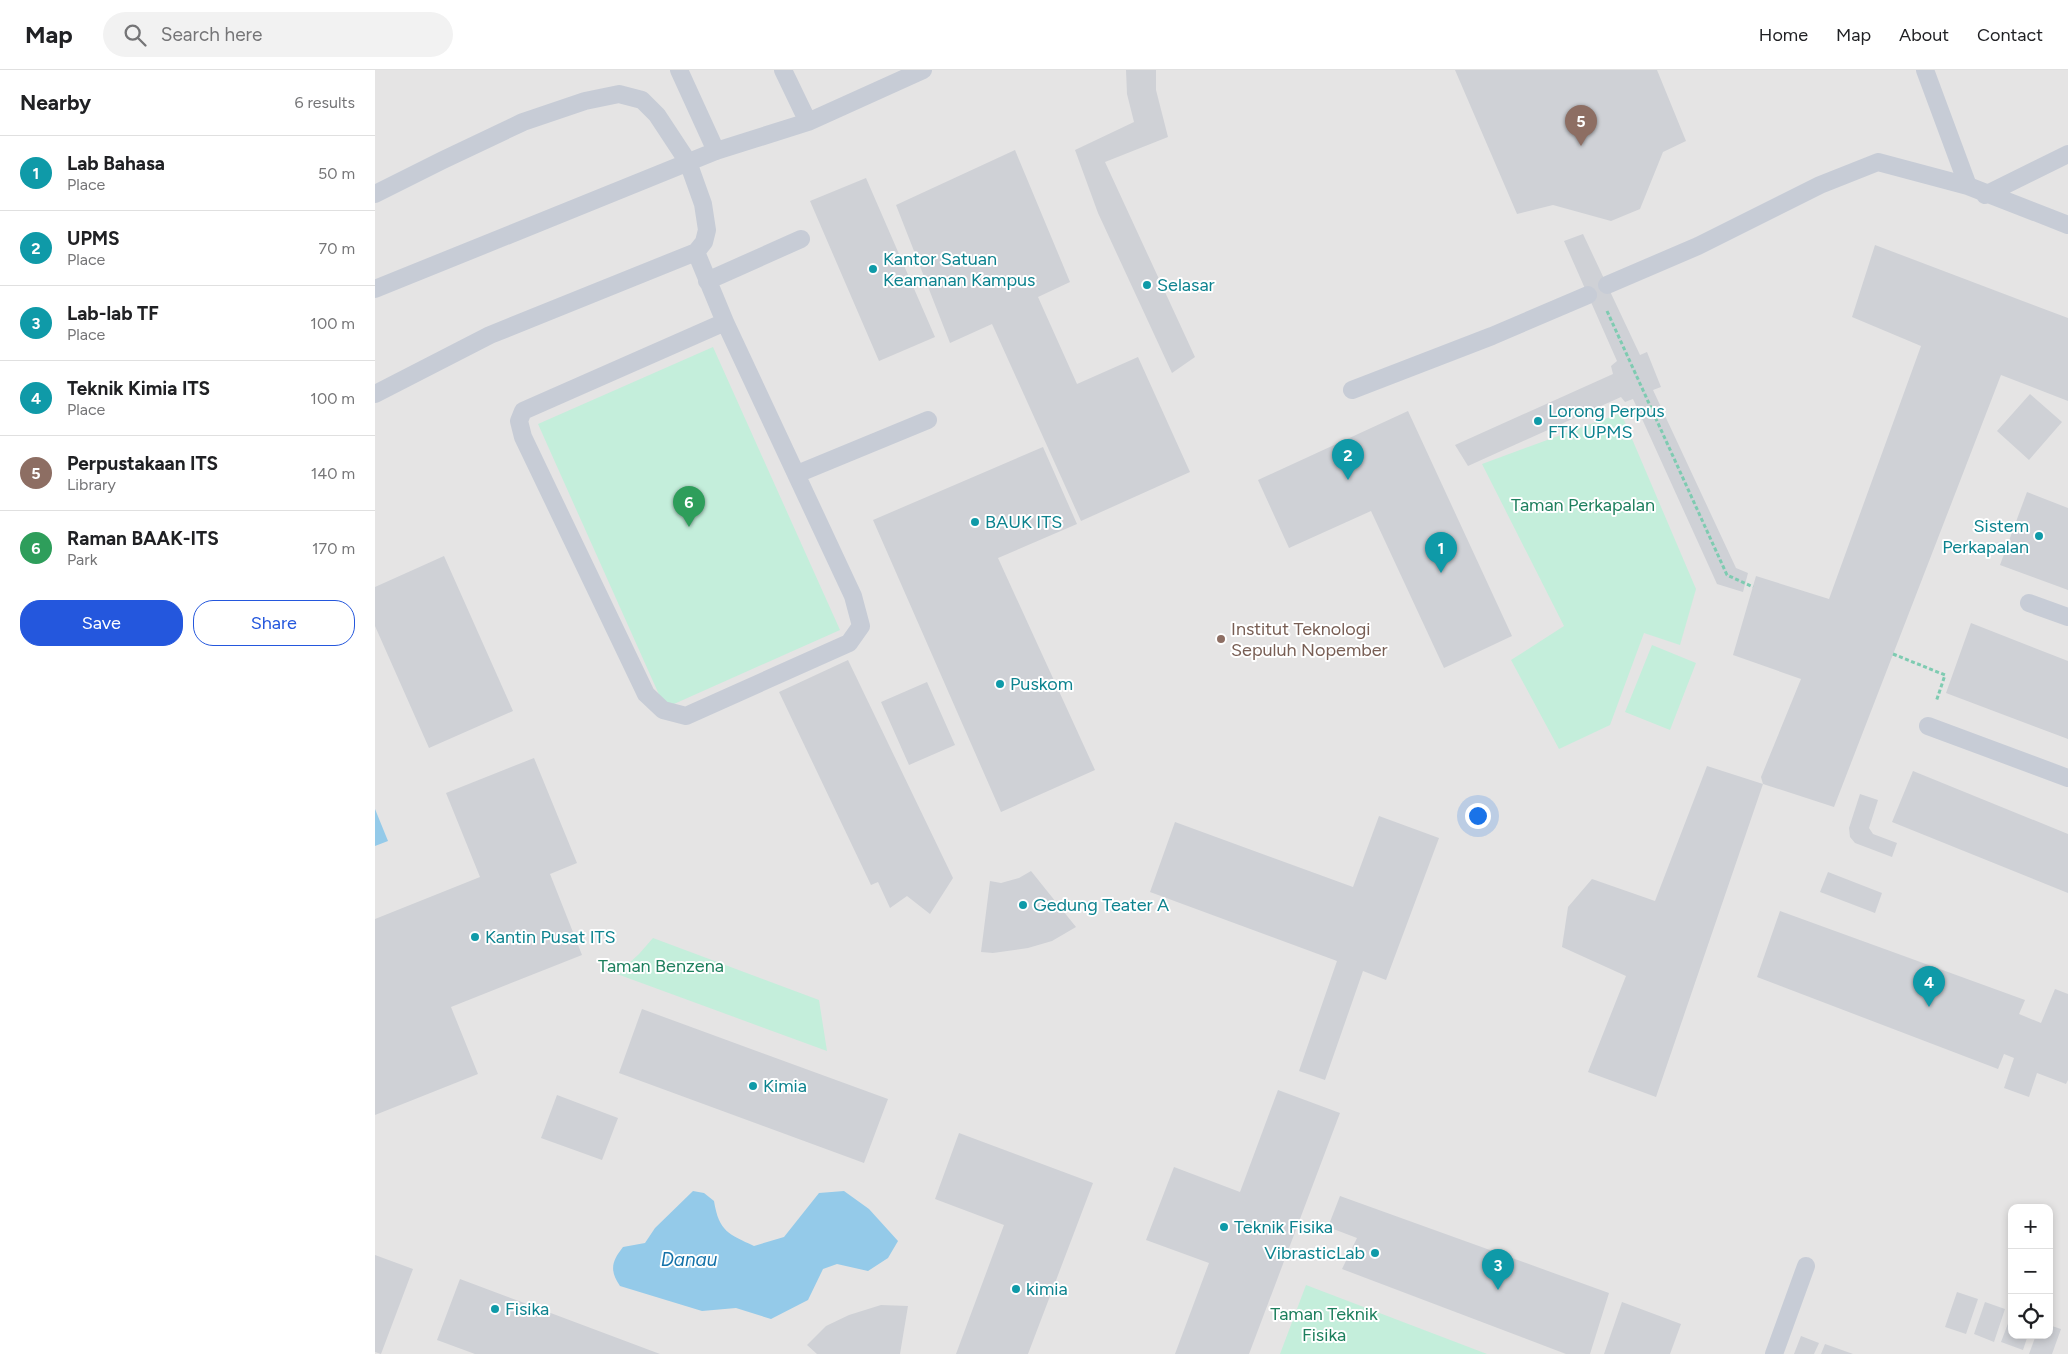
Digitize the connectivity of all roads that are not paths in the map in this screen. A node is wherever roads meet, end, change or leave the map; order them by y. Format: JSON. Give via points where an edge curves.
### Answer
{"nodes":[{"id":1,"x":679,"y":70,"type":"edge"},
{"id":2,"x":783,"y":70,"type":"edge"},
{"id":3,"x":923,"y":70,"type":"edge"},
{"id":4,"x":1925,"y":70,"type":"edge"},
{"id":5,"x":808,"y":122,"type":"junction"},
{"id":6,"x":716,"y":151,"type":"junction"},
{"id":7,"x":2068,"y":154,"type":"edge"},
{"id":8,"x":689,"y":162,"type":"junction"},
{"id":9,"x":1968,"y":186,"type":"junction"},
{"id":10,"x":375,"y":194,"type":"edge"},
{"id":11,"x":1985,"y":195,"type":"junction"},
{"id":12,"x":2068,"y":225,"type":"edge"},
{"id":13,"x":801,"y":239,"type":"dead end"},
{"id":14,"x":696,"y":252,"type":"junction"},
{"id":15,"x":707,"y":281,"type":"junction"},
{"id":16,"x":1607,"y":285,"type":"dead end"},
{"id":17,"x":375,"y":289,"type":"edge"},
{"id":18,"x":1588,"y":295,"type":"dead end"},
{"id":19,"x":725,"y":322,"type":"junction"},
{"id":20,"x":1352,"y":390,"type":"dead end"},
{"id":21,"x":375,"y":394,"type":"edge"},
{"id":22,"x":928,"y":420,"type":"dead end"},
{"id":23,"x":797,"y":474,"type":"junction"},
{"id":24,"x":2029,"y":603,"type":"dead end"},
{"id":25,"x":2068,"y":617,"type":"edge"},
{"id":26,"x":1928,"y":726,"type":"road end"},
{"id":27,"x":2068,"y":778,"type":"edge"},
{"id":28,"x":1806,"y":1266,"type":"dead end"},
{"id":29,"x":1774,"y":1354,"type":"edge"}],
"edges":[{"from":1,"to":6,"type":"lane"},
{"from":2,"to":5,"type":"lane"},
{"from":3,"to":5,"type":"lane"},
{"from":4,"to":9,"type":"lane"},
{"from":5,"to":6,"type":"lane"},
{"from":6,"to":8,"type":"lane"},
{"from":7,"to":11,"type":"lane"},
{"from":8,"to":10,"type":"lane","via":[[657,115],[642,100],[619,94],[585,101],[523,122]]},
{"from":8,"to":14,"type":"lane","via":[[703,204],[707,230],[704,242]]},
{"from":8,"to":17,"type":"lane"},
{"from":9,"to":11,"type":"lane"},
{"from":9,"to":16,"type":"lane","via":[[1878,162],[1820,185],[1698,246]]},
{"from":11,"to":12,"type":"lane"},
{"from":13,"to":15,"type":"lane"},
{"from":14,"to":15,"type":"lane"},
{"from":14,"to":21,"type":"lane","via":[[490,335]]},
{"from":15,"to":19,"type":"lane"},
{"from":18,"to":20,"type":"lane"},
{"from":19,"to":23,"type":"lane"},
{"from":19,"to":23,"type":"lane","via":[[523,411],[519,421],[523,437],[646,694],[663,710],[686,716],[849,643],[861,626],[853,596]]},
{"from":22,"to":23,"type":"lane"},
{"from":24,"to":25,"type":"lane"},
{"from":26,"to":27,"type":"lane"},
{"from":28,"to":29,"type":"lane"}]}
